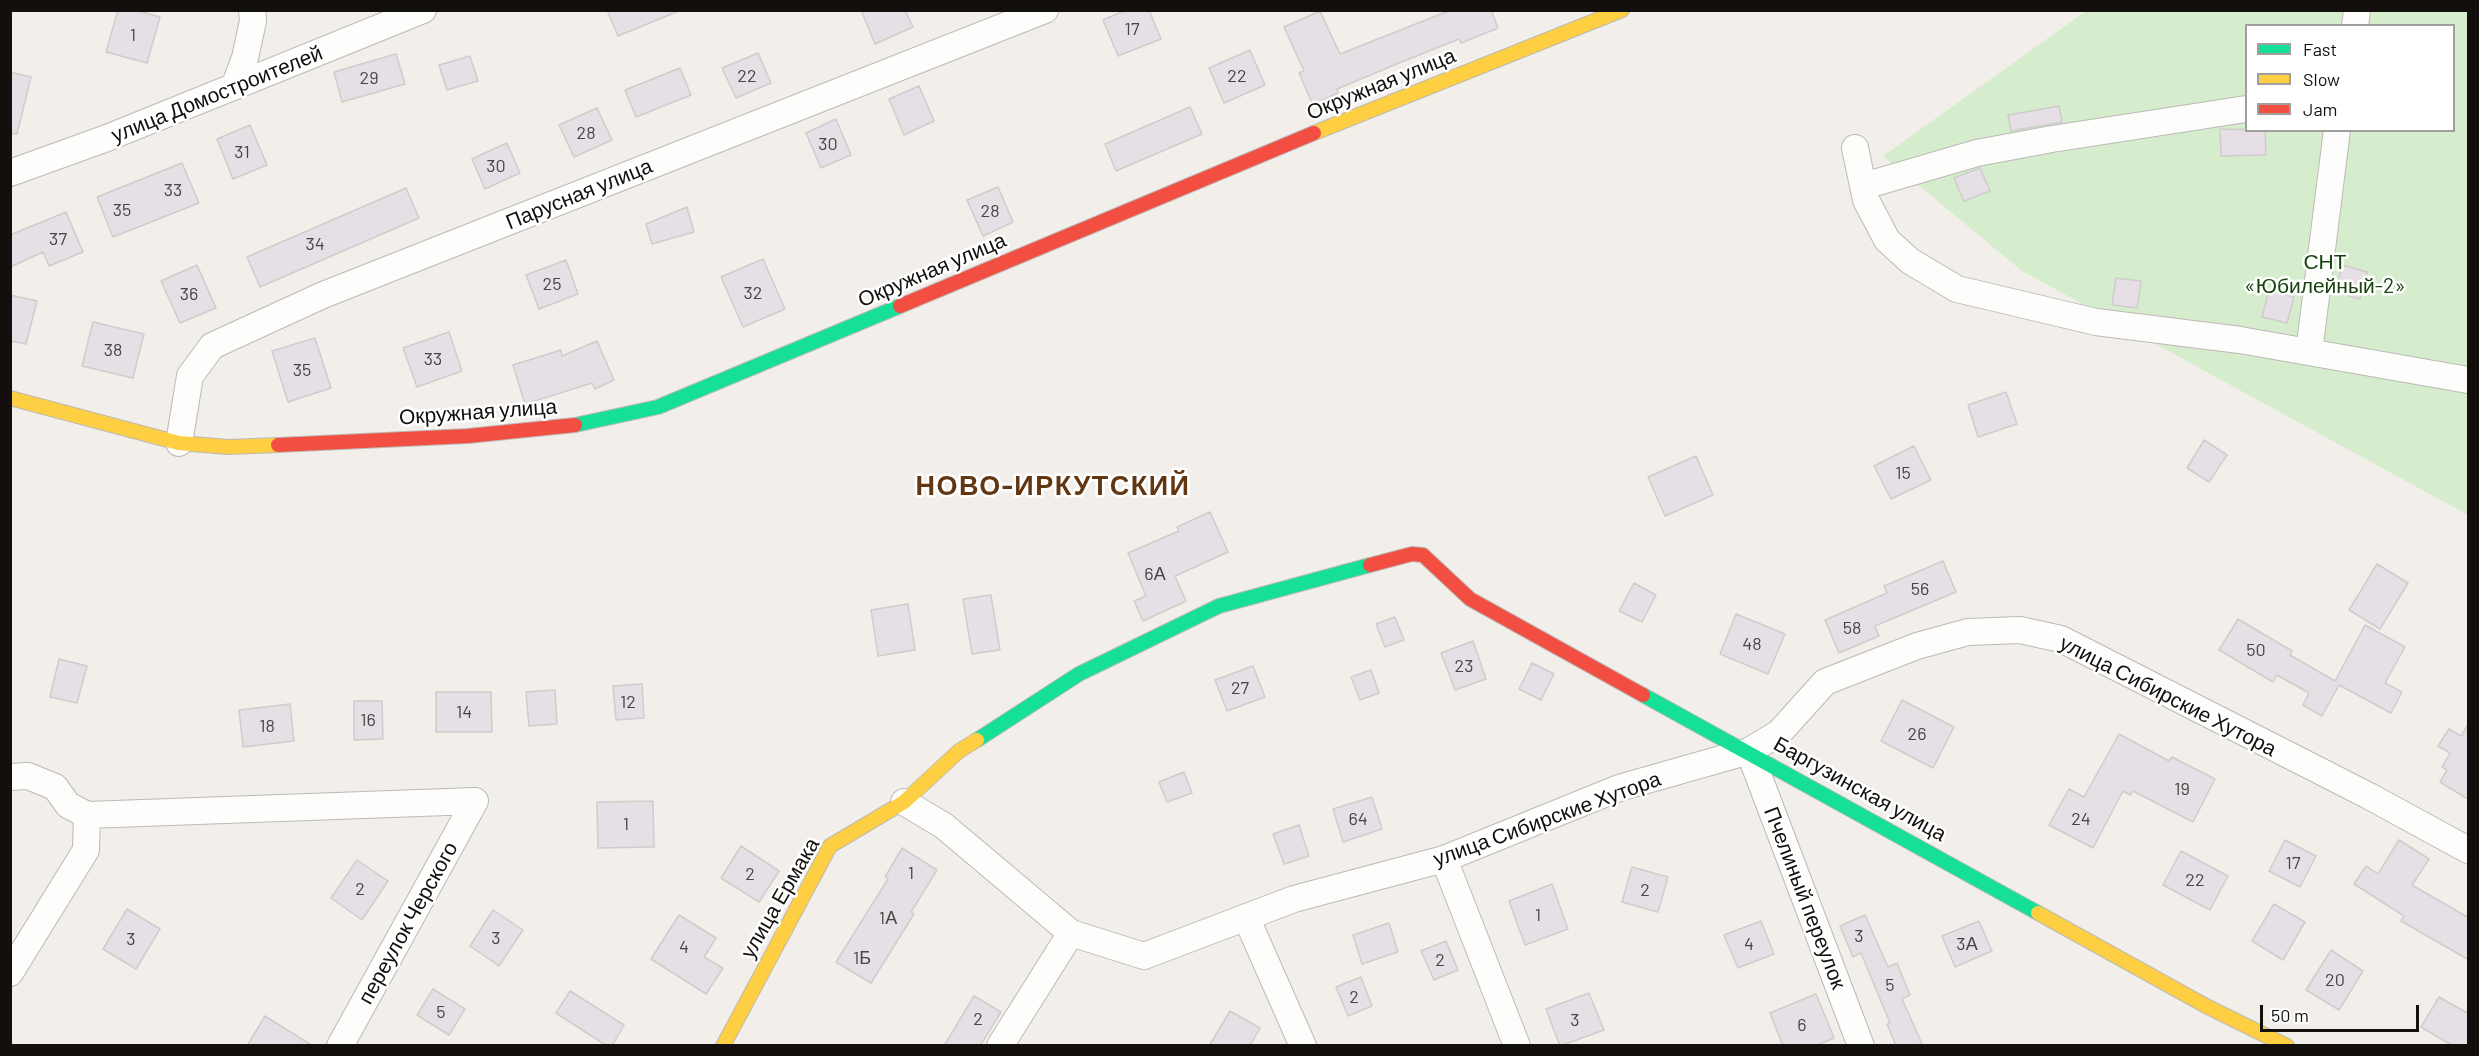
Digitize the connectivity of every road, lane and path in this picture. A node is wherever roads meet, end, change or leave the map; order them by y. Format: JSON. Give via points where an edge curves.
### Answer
{"nodes":[{"id":1,"x":252,"y":10,"type":"edge"},
{"id":2,"x":423,"y":10,"type":"edge"},
{"id":3,"x":1045,"y":10,"type":"edge"},
{"id":4,"x":1622,"y":10,"type":"edge"},
{"id":5,"x":234,"y":87,"type":"junction"},
{"id":6,"x":2245,"y":109,"type":"edge"},
{"id":7,"x":2337,"y":132,"type":"edge"},
{"id":8,"x":1855,"y":148,"type":"dead end"},
{"id":9,"x":10,"y":173,"type":"edge"},
{"id":10,"x":1864,"y":186,"type":"junction"},
{"id":11,"x":2309,"y":352,"type":"junction"},
{"id":12,"x":2469,"y":381,"type":"edge"},
{"id":13,"x":10,"y":399,"type":"edge"},
{"id":14,"x":178,"y":442,"type":"junction"},
{"id":15,"x":1423,"y":555,"type":"joint"},
{"id":16,"x":1749,"y":751,"type":"junction"},
{"id":17,"x":10,"y":777,"type":"edge"},
{"id":18,"x":904,"y":802,"type":"junction"},
{"id":19,"x":87,"y":815,"type":"junction"},
{"id":20,"x":2469,"y":850,"type":"edge"},
{"id":21,"x":1444,"y":859,"type":"junction"},
{"id":22,"x":1246,"y":917,"type":"junction"},
{"id":23,"x":1071,"y":933,"type":"junction"},
{"id":24,"x":10,"y":973,"type":"edge"},
{"id":25,"x":340,"y":1046,"type":"edge"},
{"id":26,"x":723,"y":1046,"type":"edge"},
{"id":27,"x":1000,"y":1046,"type":"edge"},
{"id":28,"x":1303,"y":1046,"type":"edge"},
{"id":29,"x":1518,"y":1046,"type":"edge"},
{"id":30,"x":1861,"y":1046,"type":"edge"},
{"id":31,"x":2287,"y":1046,"type":"edge"}],
"edges":[{"from":1,"to":5,"type":"street","via":[[249,39]]},
{"from":2,"to":5,"type":"street","name":"улица Домостроителей"},
{"from":3,"to":14,"type":"street","name":"Парусная улица","via":[[323,295],[212,346],[190,376]]},
{"from":4,"to":14,"type":"street","name":"Окружная улица","via":[[1243,162],[658,407],[574,425],[468,436],[229,447]]},
{"from":5,"to":9,"type":"street","name":"улица Домостроителей"},
{"from":6,"to":10,"type":"street","via":[[1977,153]]},
{"from":7,"to":11,"type":"street"},
{"from":8,"to":10,"type":"street"},
{"from":10,"to":11,"type":"street","via":[[1866,200],[1887,240],[1910,261],[1957,289],[2096,322]]},
{"from":11,"to":12,"type":"street"},
{"from":13,"to":14,"type":"street","name":"Окружная улица"},
{"from":15,"to":16,"type":"street","name":"Баргузинская улица","via":[[1470,599]]},
{"from":15,"to":18,"type":"street","name":"улица Ермака","via":[[1360,566],[1219,606],[1078,674],[959,751]]},
{"from":16,"to":20,"type":"street","name":"улица Сибирские Хутора","via":[[1779,733],[1825,682],[1917,646],[1968,632],[2020,630],[2061,639]]},
{"from":16,"to":21,"type":"street","name":"улица Сибирские Хутора","via":[[1619,788]]},
{"from":16,"to":30,"type":"street","name":"Пчелиный переулок"},
{"from":16,"to":31,"type":"street","name":"Баргузинская улица","via":[[2206,1006]]},
{"from":17,"to":19,"type":"street","via":[[28,776],[55,787],[68,805]]},
{"from":18,"to":23,"type":"street","via":[[944,826]]},
{"from":18,"to":26,"type":"street","name":"улица Ермака","via":[[830,846]]},
{"from":19,"to":24,"type":"street","via":[[86,850]]},
{"from":19,"to":25,"type":"street","name":"переулок Черского","via":[[475,801]]},
{"from":21,"to":22,"type":"street","name":"улица Сибирские Хутора","via":[[1294,899]]},
{"from":21,"to":29,"type":"street"},
{"from":22,"to":23,"type":"street","name":"улица Сибирские Хутора","via":[[1144,956]]},
{"from":22,"to":28,"type":"street"},
{"from":23,"to":27,"type":"street"}]}
